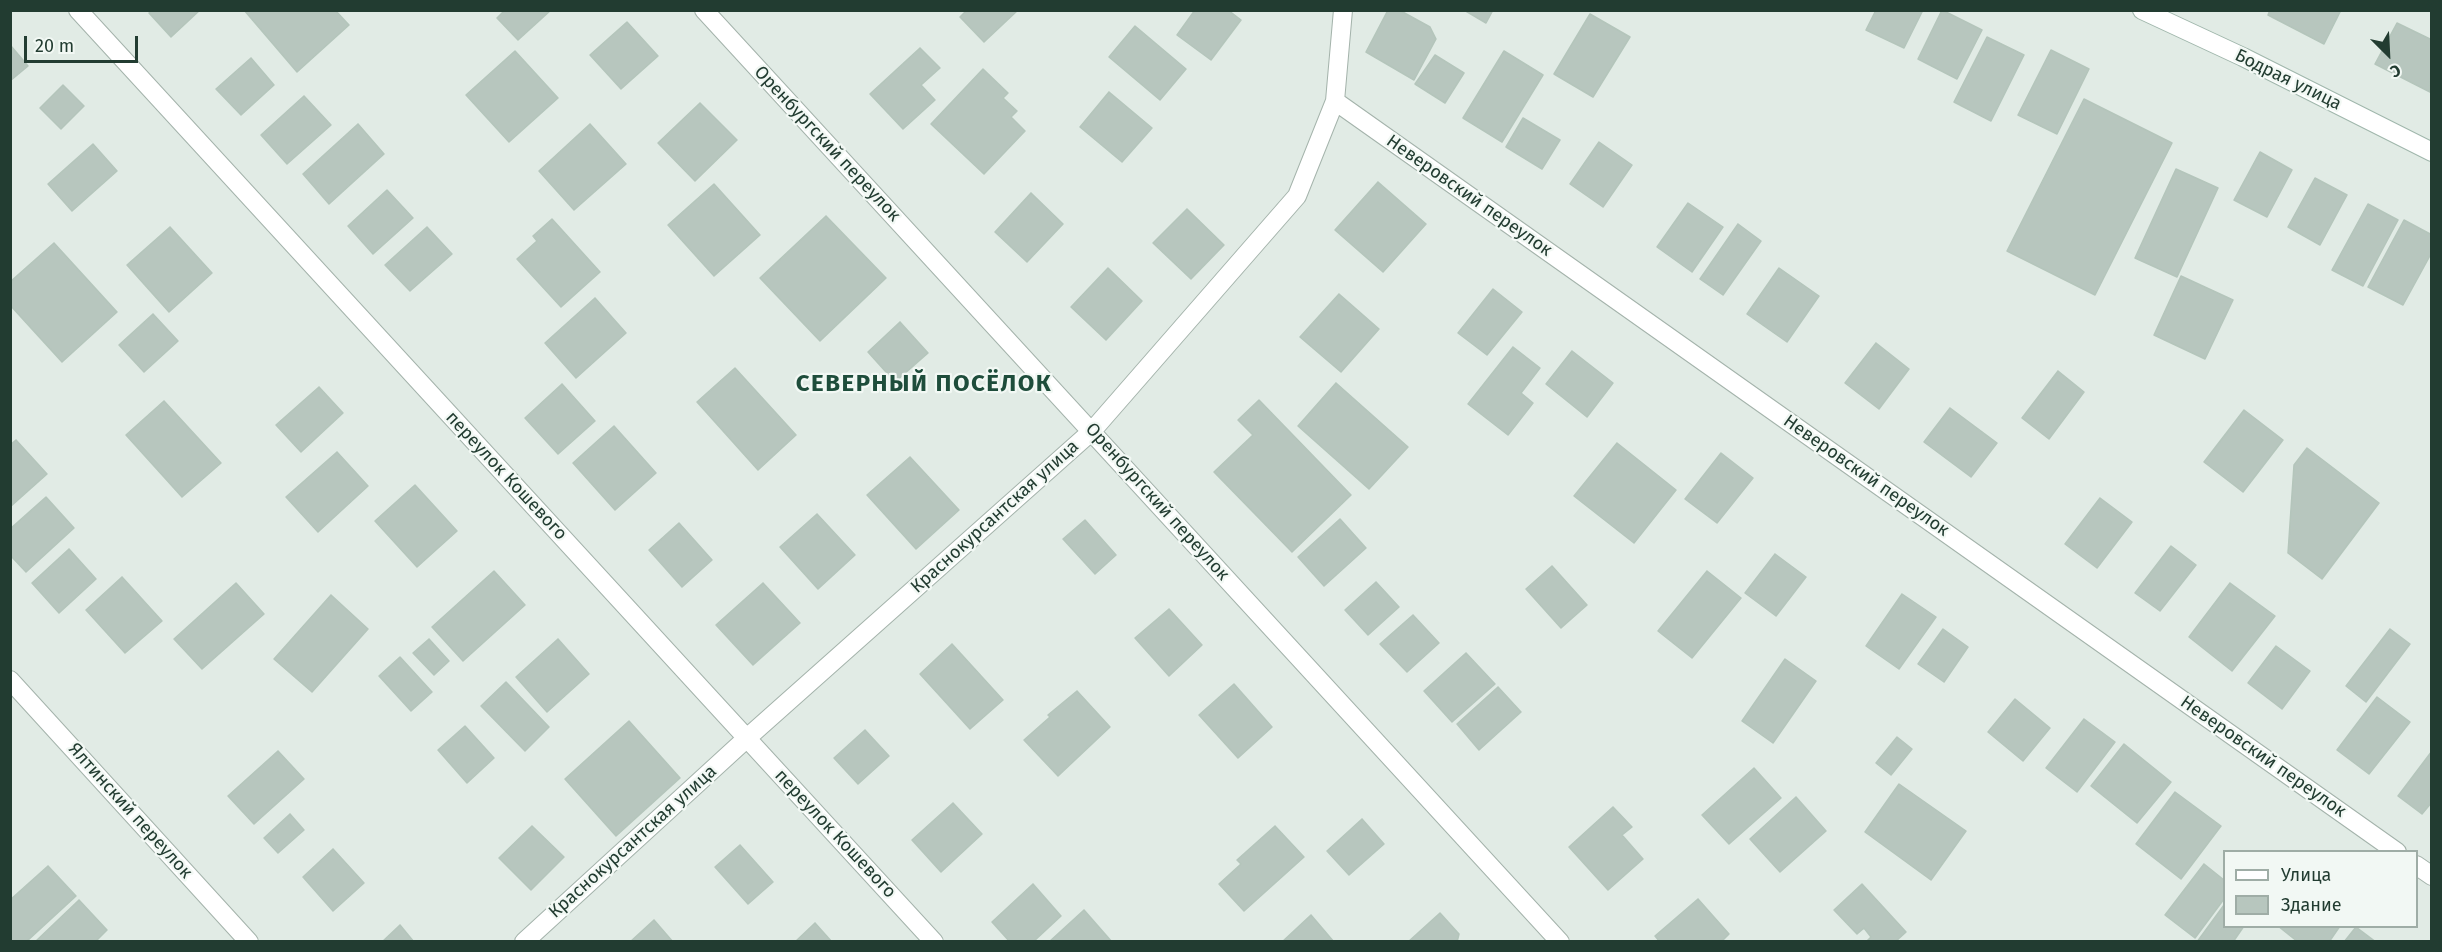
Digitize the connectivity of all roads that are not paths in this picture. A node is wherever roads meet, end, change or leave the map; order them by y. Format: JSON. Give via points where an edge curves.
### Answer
{"nodes":[{"id":1,"x":78,"y":10,"type":"edge"},
{"id":2,"x":704,"y":10,"type":"edge"},
{"id":3,"x":1343,"y":10,"type":"edge"},
{"id":4,"x":2142,"y":10,"type":"edge"},
{"id":5,"x":1335,"y":101,"type":"junction"},
{"id":6,"x":2432,"y":152,"type":"edge"},
{"id":7,"x":1092,"y":431,"type":"junction"},
{"id":8,"x":10,"y":680,"type":"edge"},
{"id":9,"x":747,"y":738,"type":"junction"},
{"id":10,"x":2394,"y":850,"type":"edge"},
{"id":11,"x":2418,"y":866,"type":"edge"},
{"id":12,"x":2432,"y":876,"type":"edge"},
{"id":13,"x":249,"y":942,"type":"edge"},
{"id":14,"x":524,"y":942,"type":"edge"},
{"id":15,"x":934,"y":942,"type":"edge"},
{"id":16,"x":1560,"y":942,"type":"edge"}],
"edges":[{"from":1,"to":9,"type":"street","name":"переулок Кошевого"},
{"from":2,"to":7,"type":"street","name":"Оренбургский переулок"},
{"from":3,"to":5,"type":"street","name":"Краснокурсантская улица"},
{"from":4,"to":6,"type":"street","name":"Бодрая улица"},
{"from":5,"to":7,"type":"street","name":"Краснокурсантская улица","via":[[1297,196]]},
{"from":5,"to":10,"type":"street","name":"Неверовский переулок"},
{"from":7,"to":9,"type":"street","name":"Краснокурсантская улица"},
{"from":7,"to":16,"type":"street","name":"Оренбургский переулок"},
{"from":8,"to":13,"type":"street","name":"Ялтинский переулок"},
{"from":9,"to":14,"type":"street","name":"Краснокурсантская улица"},
{"from":9,"to":15,"type":"street","name":"переулок Кошевого"},
{"from":11,"to":12,"type":"street"}]}
